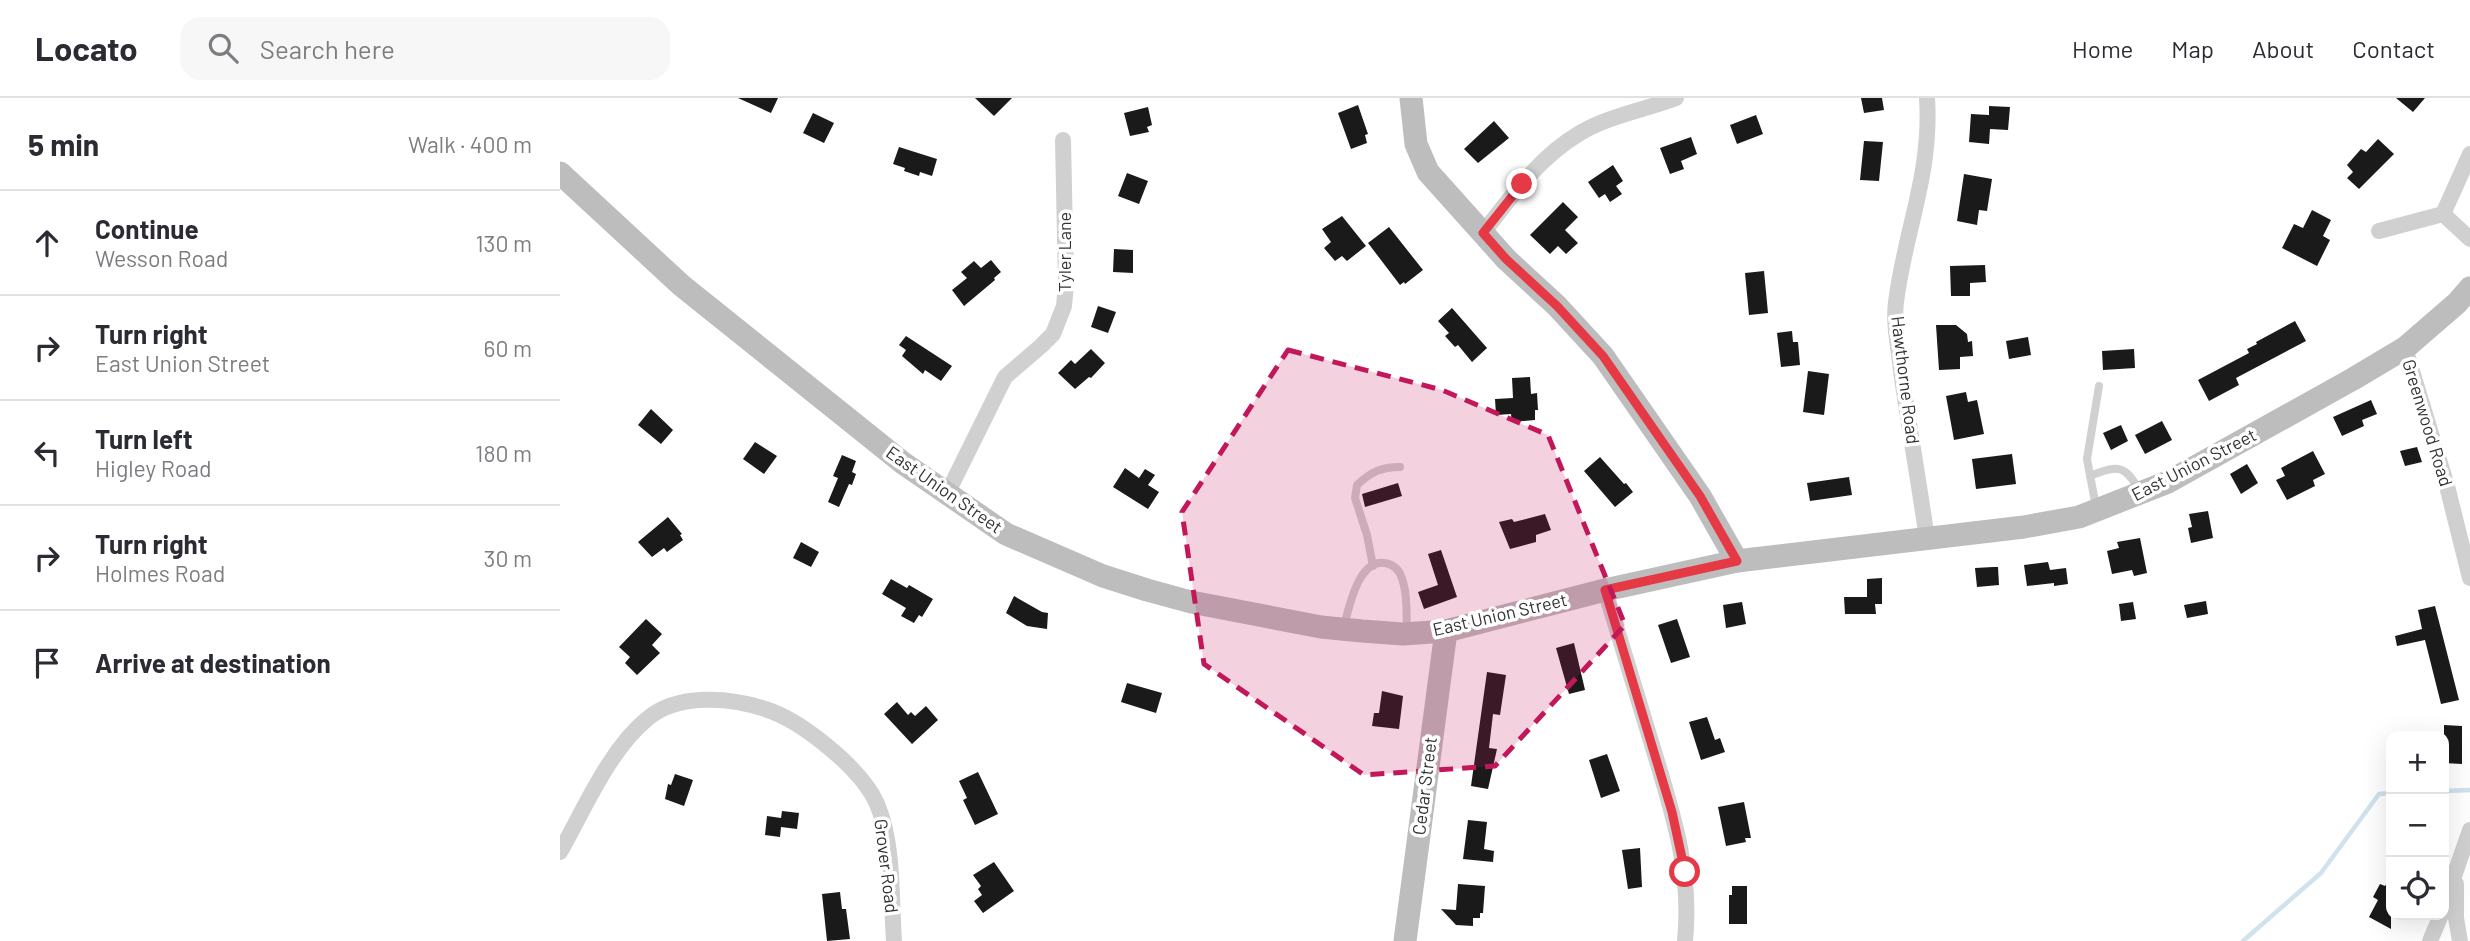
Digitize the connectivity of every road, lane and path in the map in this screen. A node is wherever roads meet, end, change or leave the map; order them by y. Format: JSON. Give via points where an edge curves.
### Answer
{"nodes":[{"id":1,"x":1411,"y":98,"type":"edge"},
{"id":2,"x":1676,"y":98,"type":"edge"},
{"id":3,"x":1927,"y":98,"type":"edge"},
{"id":4,"x":1063,"y":140,"type":"dead end"},
{"id":5,"x":2470,"y":154,"type":"edge"},
{"id":6,"x":560,"y":173,"type":"edge"},
{"id":7,"x":2443,"y":214,"type":"junction"},
{"id":8,"x":2379,"y":231,"type":"dead end"},
{"id":9,"x":1483,"y":233,"type":"junction"},
{"id":10,"x":2470,"y":239,"type":"edge"},
{"id":11,"x":2470,"y":288,"type":"edge"},
{"id":12,"x":2405,"y":348,"type":"junction"},
{"id":13,"x":2099,"y":386,"type":"dead end"},
{"id":14,"x":1400,"y":467,"type":"dead end"},
{"id":15,"x":2090,"y":476,"type":"junction"},
{"id":16,"x":2141,"y":493,"type":"junction"},
{"id":17,"x":947,"y":494,"type":"junction"},
{"id":18,"x":2097,"y":511,"type":"junction"},
{"id":19,"x":1927,"y":539,"type":"junction"},
{"id":20,"x":1737,"y":561,"type":"junction"},
{"id":21,"x":1373,"y":566,"type":"junction"},
{"id":22,"x":2469,"y":567,"type":"edge"},
{"id":23,"x":1605,"y":590,"type":"junction"},
{"id":24,"x":1343,"y":629,"type":"junction"},
{"id":25,"x":1446,"y":631,"type":"junction"},
{"id":26,"x":1407,"y":634,"type":"junction"},
{"id":27,"x":2470,"y":830,"type":"edge"},
{"id":28,"x":560,"y":852,"type":"edge"},
{"id":29,"x":2458,"y":863,"type":"junction"},
{"id":30,"x":2449,"y":890,"type":"edge"},
{"id":31,"x":2439,"y":920,"type":"edge"},
{"id":32,"x":894,"y":941,"type":"edge"},
{"id":33,"x":1405,"y":941,"type":"edge"},
{"id":34,"x":1685,"y":941,"type":"edge"},
{"id":35,"x":2430,"y":941,"type":"edge"},
{"id":36,"x":2460,"y":941,"type":"edge"}],
"edges":[{"from":1,"to":9,"type":"street","via":[[1416,144],[1428,172]]},
{"from":2,"to":9,"type":"street","via":[[1611,119],[1558,148]]},
{"from":3,"to":19,"type":"street","name":"Hawthorne Road","via":[[1926,164],[1895,304]]},
{"from":4,"to":17,"type":"street","name":"Tyler Lane","via":[[1066,284],[1059,322],[1053,334],[1005,377]]},
{"from":5,"to":7,"type":"street"},
{"from":6,"to":17,"type":"street","name":"East Union Street","via":[[667,274]]},
{"from":7,"to":8,"type":"street"},
{"from":7,"to":10,"type":"street"},
{"from":9,"to":20,"type":"street","via":[[1603,356],[1700,496]]},
{"from":11,"to":12,"type":"street","name":"East Union Street"},
{"from":12,"to":16,"type":"street","name":"East Union Street","via":[[2236,446]]},
{"from":12,"to":22,"type":"street","name":"Greenwood Road"},
{"from":13,"to":15,"type":"lane","via":[[2088,445]]},
{"from":14,"to":21,"type":"lane","via":[[1370,473],[1357,485],[1355,498]]},
{"from":15,"to":16,"type":"lane","via":[[2113,468],[2124,470]]},
{"from":15,"to":18,"type":"lane"},
{"from":16,"to":18,"type":"street","name":"East Union Street"},
{"from":17,"to":24,"type":"street","name":"East Union Street","via":[[1006,534],[1103,576],[1191,602]]},
{"from":18,"to":19,"type":"street","name":"East Union Street","via":[[2024,527]]},
{"from":19,"to":20,"type":"street","name":"East Union Street"},
{"from":20,"to":23,"type":"street","name":"East Union Street"},
{"from":21,"to":24,"type":"lane","via":[[1357,585]]},
{"from":21,"to":26,"type":"lane","via":[[1385,563],[1398,569],[1406,598]]},
{"from":23,"to":25,"type":"street","name":"East Union Street"},
{"from":23,"to":34,"type":"street","via":[[1679,844],[1687,888]]},
{"from":24,"to":26,"type":"street","name":"East Union Street"},
{"from":25,"to":26,"type":"street","name":"East Union Street"},
{"from":25,"to":33,"type":"street","name":"Cedar Street"},
{"from":27,"to":29,"type":"street"},
{"from":28,"to":32,"type":"street","name":"Grover Road","via":[[613,760],[649,717],[680,703],[706,700],[768,709],[835,751],[877,803],[886,837]]},
{"from":29,"to":30,"type":"street"},
{"from":29,"to":36,"type":"street","via":[[2455,893]]},
{"from":31,"to":35,"type":"street"}]}
